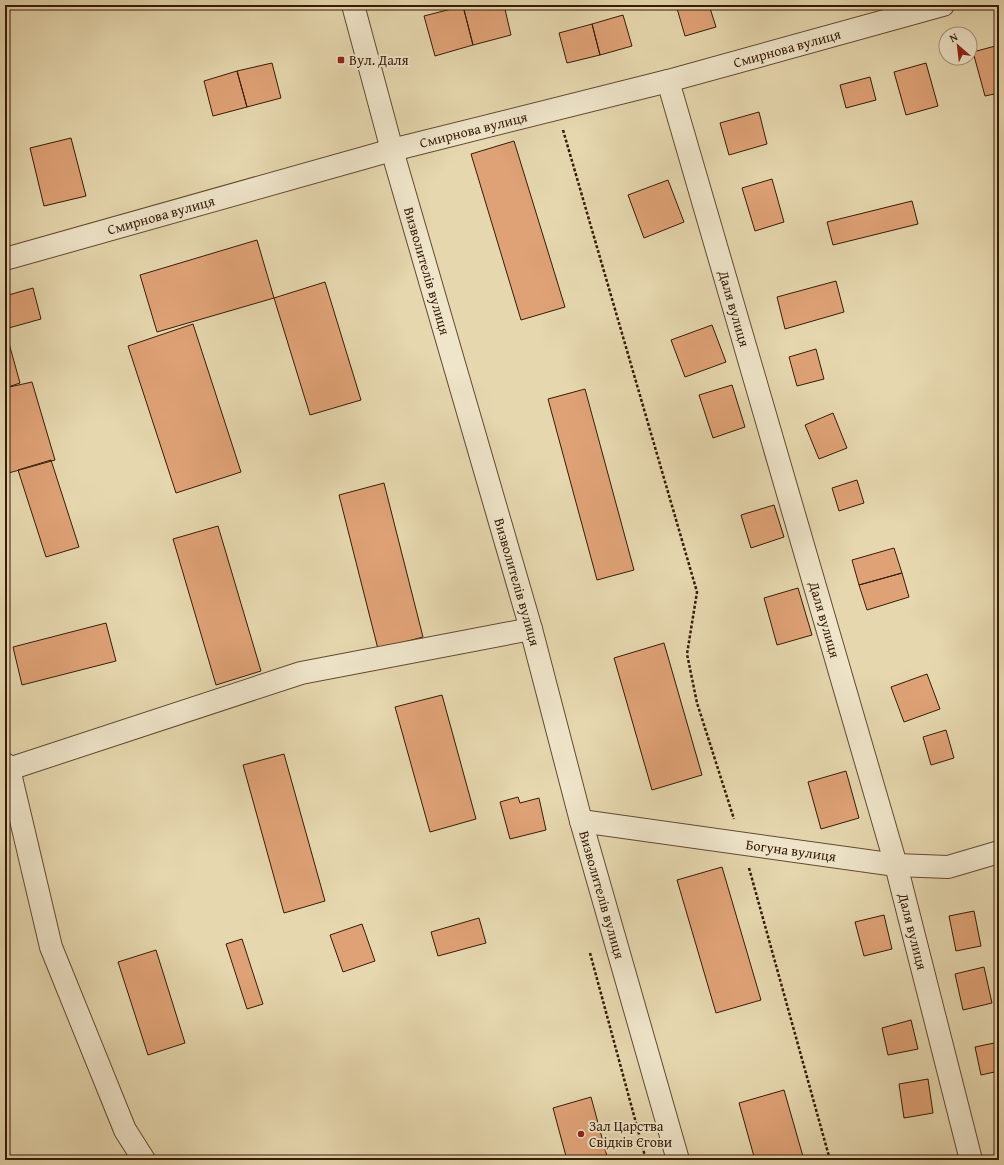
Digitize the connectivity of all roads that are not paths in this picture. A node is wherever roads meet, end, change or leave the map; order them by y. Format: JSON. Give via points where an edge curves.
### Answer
{"nodes":[{"id":1,"x":353,"y":5,"type":"edge"},
{"id":2,"x":943,"y":5,"type":"edge"},
{"id":3,"x":668,"y":81,"type":"junction"},
{"id":4,"x":392,"y":150,"type":"junction"},
{"id":5,"x":5,"y":259,"type":"edge"},
{"id":6,"x":531,"y":629,"type":"junction"},
{"id":7,"x":7,"y":767,"type":"edge"},
{"id":8,"x":581,"y":821,"type":"junction"},
{"id":9,"x":999,"y":852,"type":"edge"},
{"id":10,"x":896,"y":865,"type":"junction"},
{"id":11,"x":144,"y":1160,"type":"edge"},
{"id":12,"x":678,"y":1160,"type":"edge"},
{"id":13,"x":971,"y":1160,"type":"edge"}],
"edges":[{"from":1,"to":4,"type":"street","name":"Визволителів вулиця"},
{"from":2,"to":3,"type":"street","name":"Смирнова вулиця"},
{"from":3,"to":4,"type":"street","name":"Смирнова вулиця"},
{"from":3,"to":10,"type":"street","name":"Даля вулиця"},
{"from":4,"to":5,"type":"street","name":"Смирнова вулиця"},
{"from":4,"to":6,"type":"street","name":"Визволителів вулиця"},
{"from":6,"to":7,"type":"street","via":[[301,673]]},
{"from":6,"to":8,"type":"street","name":"Визволителів вулиця"},
{"from":7,"to":11,"type":"street","via":[[51,946],[124,1130]]},
{"from":8,"to":10,"type":"street","name":"Богуна вулиця"},
{"from":8,"to":12,"type":"street","name":"Визволителів вулиця"},
{"from":9,"to":10,"type":"street","name":"Богуна вулиця","via":[[948,867]]},
{"from":10,"to":13,"type":"street","name":"Даля вулиця"}]}
